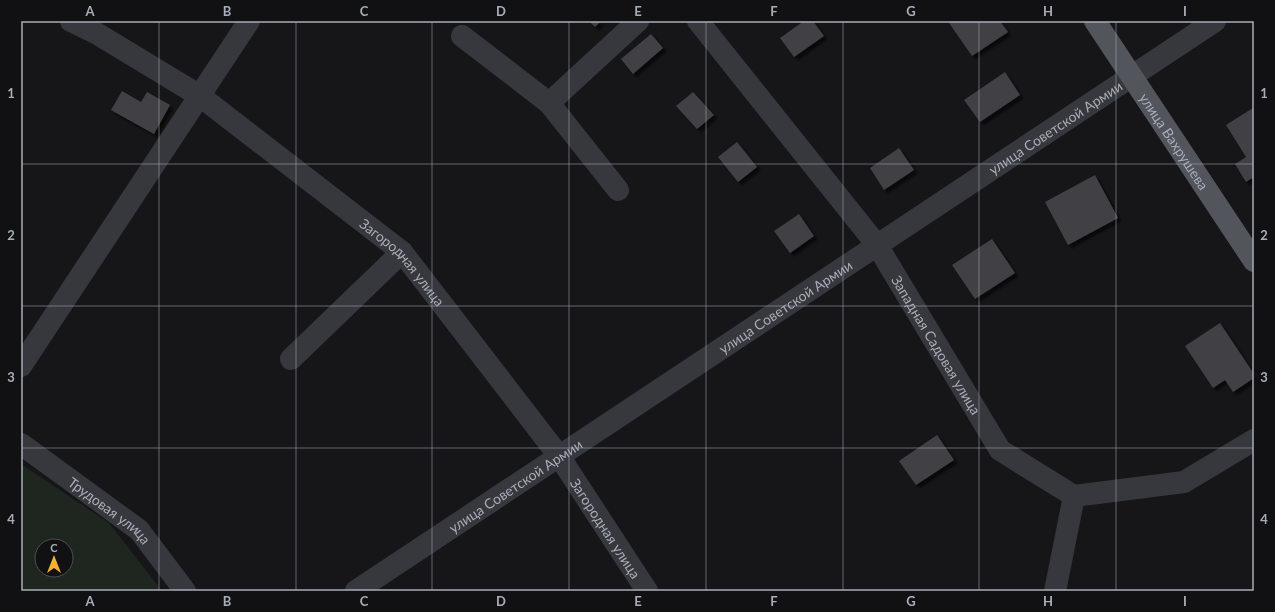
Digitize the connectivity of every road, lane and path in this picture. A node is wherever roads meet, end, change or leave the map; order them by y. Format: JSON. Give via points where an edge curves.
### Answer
{"nodes":[{"id":1,"x":71,"y":21,"type":"edge"},
{"id":2,"x":249,"y":21,"type":"edge"},
{"id":3,"x":638,"y":21,"type":"edge"},
{"id":4,"x":698,"y":21,"type":"edge"},
{"id":5,"x":1095,"y":21,"type":"edge"},
{"id":6,"x":1215,"y":21,"type":"edge"},
{"id":7,"x":462,"y":36,"type":"dead end"},
{"id":8,"x":1132,"y":76,"type":"junction"},
{"id":9,"x":200,"y":96,"type":"junction"},
{"id":10,"x":549,"y":104,"type":"junction"},
{"id":11,"x":618,"y":190,"type":"dead end"},
{"id":12,"x":877,"y":245,"type":"junction"},
{"id":13,"x":402,"y":252,"type":"junction"},
{"id":14,"x":1254,"y":261,"type":"edge"},
{"id":15,"x":291,"y":359,"type":"dead end"},
{"id":16,"x":21,"y":366,"type":"edge"},
{"id":17,"x":1254,"y":440,"type":"edge"},
{"id":18,"x":21,"y":444,"type":"edge"},
{"id":19,"x":559,"y":456,"type":"junction"},
{"id":20,"x":1074,"y":496,"type":"junction"},
{"id":21,"x":185,"y":591,"type":"edge"},
{"id":22,"x":356,"y":591,"type":"edge"},
{"id":23,"x":647,"y":591,"type":"edge"},
{"id":24,"x":1055,"y":591,"type":"edge"}],
"edges":[{"from":1,"to":9,"type":"street","name":"Загородная улица","via":[[96,32]]},
{"from":2,"to":9,"type":"street"},
{"from":3,"to":10,"type":"street"},
{"from":4,"to":12,"type":"street","name":"Западная Садовая улица"},
{"from":5,"to":8,"type":"main road","name":"улица Вахрушева"},
{"from":6,"to":8,"type":"street","name":"улица Советской Армии"},
{"from":7,"to":10,"type":"street"},
{"from":8,"to":12,"type":"street","name":"улица Советской Армии"},
{"from":8,"to":14,"type":"main road","name":"улица Вахрушева"},
{"from":9,"to":13,"type":"street","name":"Загородная улица"},
{"from":9,"to":16,"type":"street"},
{"from":10,"to":11,"type":"street"},
{"from":12,"to":19,"type":"street","name":"улица Советской Армии"},
{"from":12,"to":20,"type":"street","name":"Западная Садовая улица","via":[[1000,450]]},
{"from":13,"to":15,"type":"street"},
{"from":13,"to":19,"type":"street","name":"Загородная улица"},
{"from":17,"to":20,"type":"street","via":[[1184,482]]},
{"from":18,"to":21,"type":"street","name":"Трудовая улица","via":[[139,530]]},
{"from":19,"to":22,"type":"street","name":"улица Советской Армии"},
{"from":19,"to":23,"type":"street","name":"Загородная улица"},
{"from":20,"to":24,"type":"street"}]}
